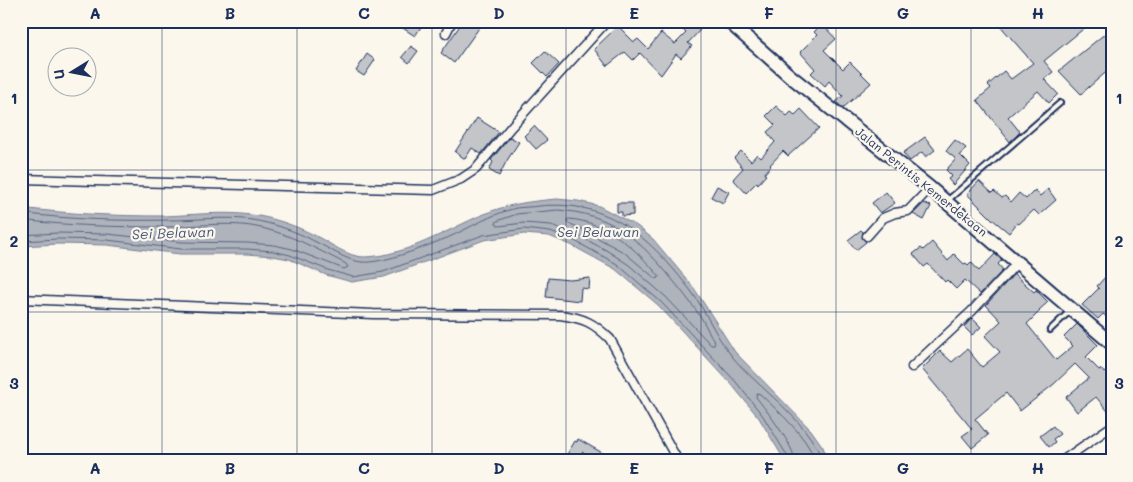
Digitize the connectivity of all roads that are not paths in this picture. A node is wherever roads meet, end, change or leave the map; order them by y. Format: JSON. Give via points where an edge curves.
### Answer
{"nodes":[{"id":1,"x":452,"y":21,"type":"edge"},
{"id":2,"x":607,"y":21,"type":"edge"},
{"id":3,"x":728,"y":21,"type":"edge"},
{"id":4,"x":446,"y":33,"type":"dead end"},
{"id":5,"x":1060,"y":103,"type":"dead end"},
{"id":6,"x":21,"y":179,"type":"edge"},
{"id":7,"x":930,"y":188,"type":"junction"},
{"id":8,"x":946,"y":202,"type":"junction"},
{"id":9,"x":868,"y":236,"type":"dead end"},
{"id":10,"x":1018,"y":262,"type":"junction"},
{"id":11,"x":21,"y":299,"type":"edge"},
{"id":12,"x":1072,"y":310,"type":"junction"},
{"id":13,"x":1050,"y":330,"type":"dead end"},
{"id":14,"x":1112,"y":344,"type":"edge"},
{"id":15,"x":912,"y":367,"type":"dead end"},
{"id":16,"x":1112,"y":426,"type":"edge"},
{"id":17,"x":678,"y":461,"type":"edge"},
{"id":18,"x":1062,"y":461,"type":"edge"}],
"edges":[{"from":1,"to":4,"type":"street"},
{"from":2,"to":6,"type":"street","via":[[476,169],[462,179],[433,190]]},
{"from":3,"to":7,"type":"main road","name":"Jalan Perintis Kemerdekaan","via":[[789,75]]},
{"from":5,"to":8,"type":"lane"},
{"from":7,"to":8,"type":"main road","name":"Jalan Perintis Kemerdekaan"},
{"from":7,"to":9,"type":"street","via":[[908,211],[884,218]]},
{"from":8,"to":10,"type":"main road","name":"Jalan Perintis Kemerdekaan"},
{"from":10,"to":12,"type":"main road","name":"Jalan Perintis Kemerdekaan"},
{"from":10,"to":15,"type":"street"},
{"from":11,"to":17,"type":"street","via":[[373,314],[574,317],[596,326],[610,339]]},
{"from":12,"to":13,"type":"lane"},
{"from":12,"to":14,"type":"main road","name":"Jalan Perintis Kemerdekaan"},
{"from":16,"to":18,"type":"street"}]}
